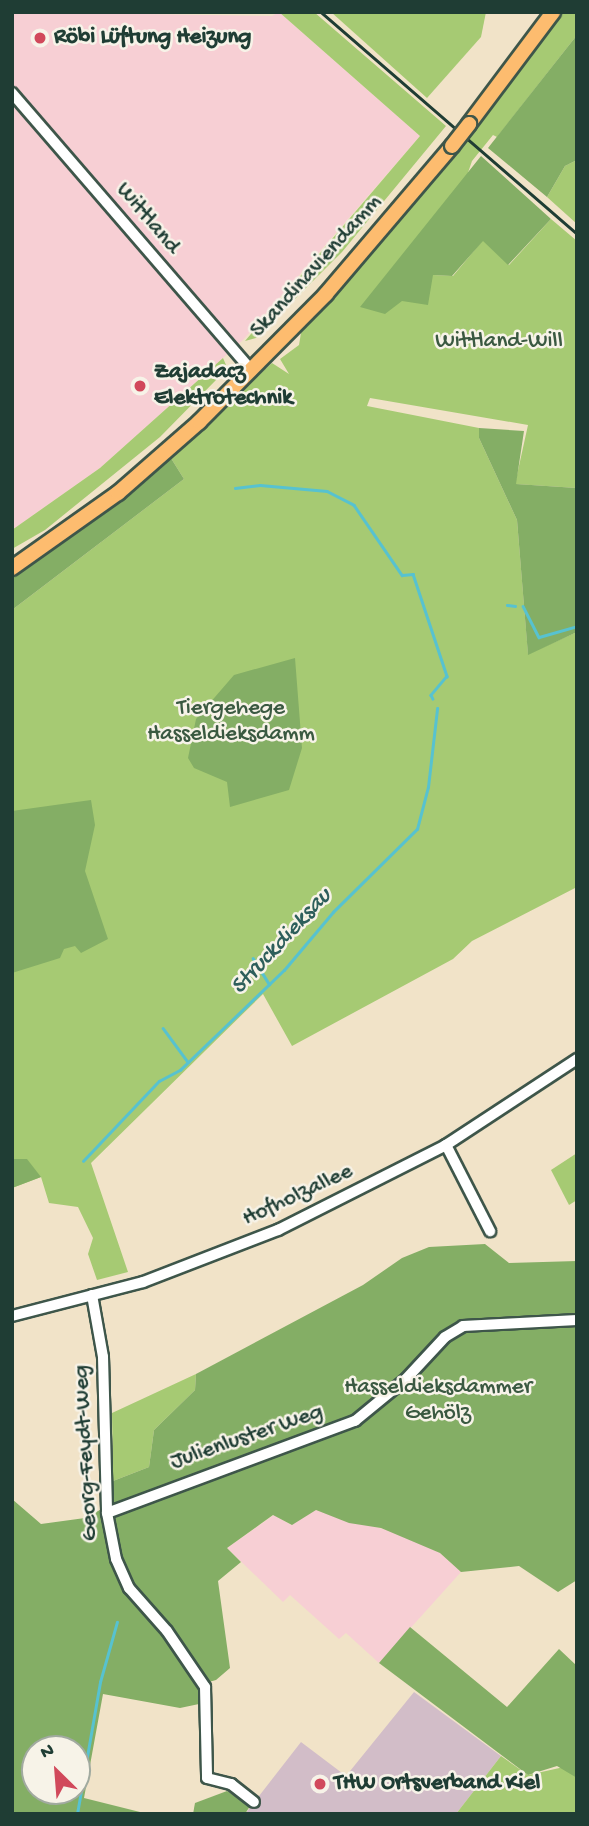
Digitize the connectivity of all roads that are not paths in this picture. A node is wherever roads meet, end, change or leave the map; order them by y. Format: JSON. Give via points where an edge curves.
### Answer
{"nodes":[{"id":1,"x":553,"y":12,"type":"edge"},
{"id":2,"x":12,"y":93,"type":"edge"},
{"id":3,"x":252,"y":371,"type":"junction"},
{"id":4,"x":12,"y":568,"type":"edge"},
{"id":5,"x":577,"y":1059,"type":"edge"},
{"id":6,"x":446,"y":1145,"type":"junction"},
{"id":7,"x":490,"y":1231,"type":"dead end"},
{"id":8,"x":92,"y":1295,"type":"junction"},
{"id":9,"x":12,"y":1316,"type":"edge"},
{"id":10,"x":577,"y":1320,"type":"edge"},
{"id":11,"x":107,"y":1513,"type":"junction"},
{"id":12,"x":254,"y":1802,"type":"dead end"}],
"edges":[{"from":1,"to":3,"type":"main road","name":"Skandinaviendamm","bridge":true,"via":[[470,124],[376,238]]},
{"from":2,"to":3,"type":"street","name":"Wittland"},
{"from":3,"to":4,"type":"main road","name":"Skandinaviendamm","via":[[118,493]]},
{"from":5,"to":6,"type":"street","name":"Hofholzallee"},
{"from":6,"to":7,"type":"street"},
{"from":6,"to":8,"type":"street","name":"Hofholzallee","via":[[245,1245]]},
{"from":8,"to":9,"type":"street","name":"Hofholzallee"},
{"from":8,"to":11,"type":"street","name":"Georg-Feydt-Weg","via":[[103,1357]]},
{"from":10,"to":11,"type":"street","name":"Julienluster Weg","via":[[463,1326],[445,1337],[406,1379],[355,1421],[287,1450],[146,1495]]},
{"from":11,"to":12,"type":"street","name":"Georg-Feydt-Weg","via":[[116,1559],[129,1588],[167,1631],[205,1687],[207,1778],[231,1784]]}]}
